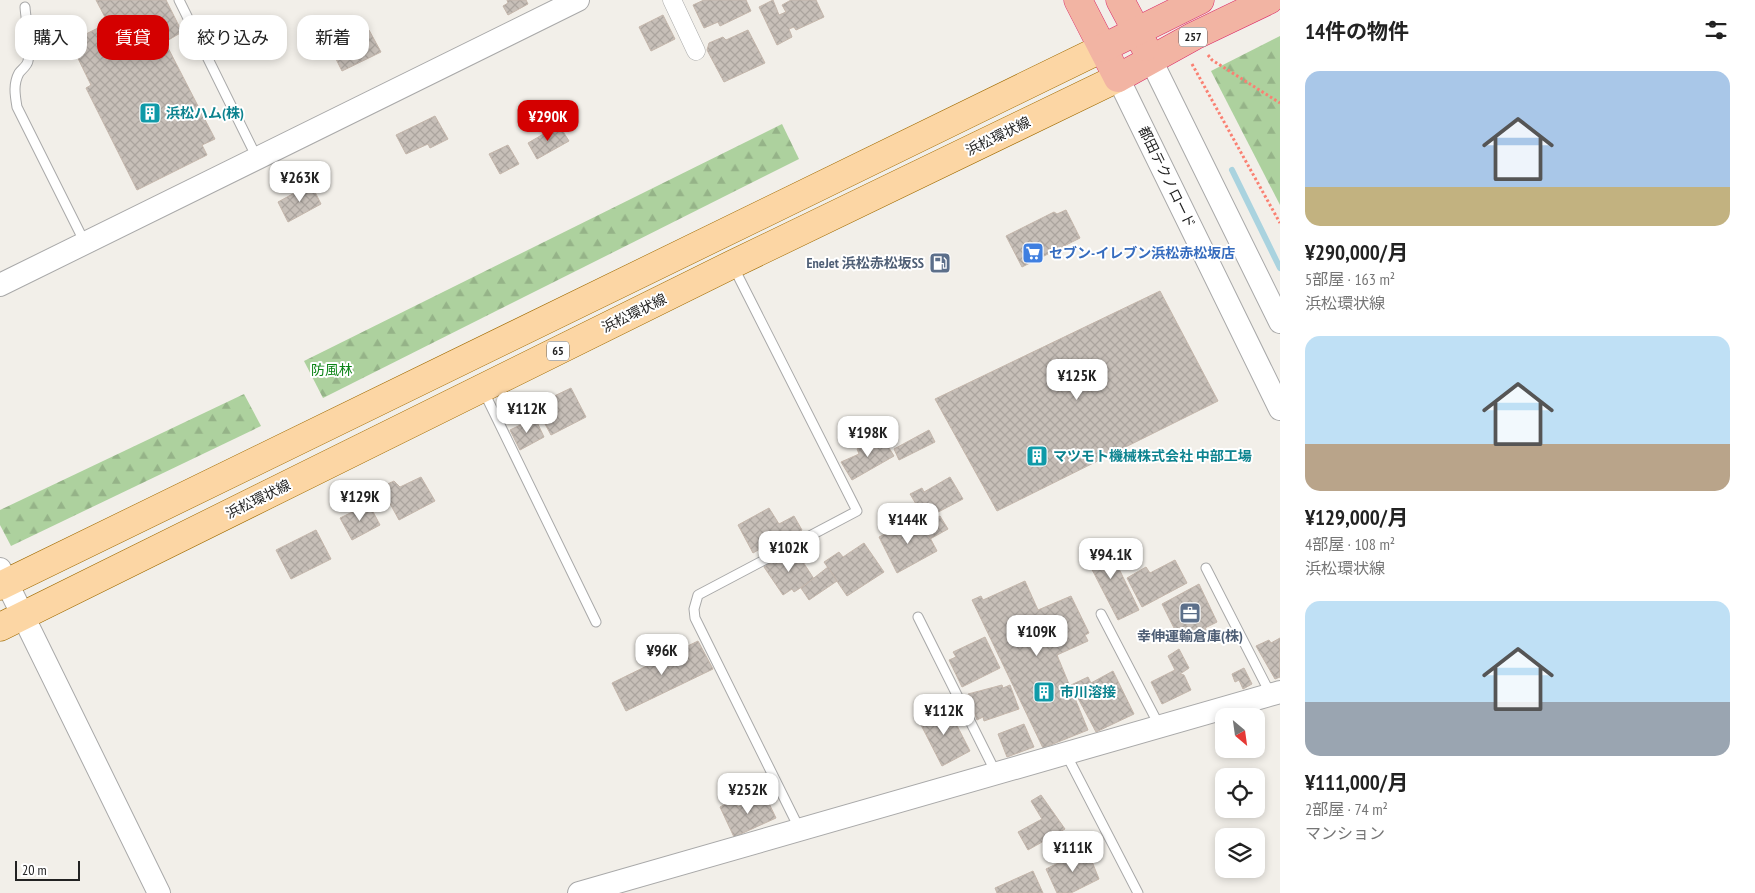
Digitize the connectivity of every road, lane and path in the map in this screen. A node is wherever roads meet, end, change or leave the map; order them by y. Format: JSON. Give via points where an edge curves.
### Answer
{"nodes":[{"id":1,"x":179,"y":0,"type":"edge"},
{"id":2,"x":578,"y":0,"type":"edge"},
{"id":3,"x":672,"y":0,"type":"edge"},
{"id":4,"x":1078,"y":0,"type":"edge"},
{"id":5,"x":1120,"y":0,"type":"edge"},
{"id":6,"x":1200,"y":0,"type":"edge"},
{"id":7,"x":1269,"y":0,"type":"edge"},
{"id":8,"x":25,"y":7,"type":"dead end"},
{"id":9,"x":1137,"y":32,"type":"junction"},
{"id":10,"x":1188,"y":40,"type":"junction"},
{"id":11,"x":1103,"y":48,"type":"junction"},
{"id":12,"x":696,"y":51,"type":"dead end"},
{"id":13,"x":1151,"y":60,"type":"junction"},
{"id":14,"x":1118,"y":78,"type":"junction"},
{"id":15,"x":1280,"y":103,"type":"edge"},
{"id":16,"x":257,"y":158,"type":"junction"},
{"id":17,"x":1280,"y":223,"type":"edge"},
{"id":18,"x":85,"y":243,"type":"junction"},
{"id":19,"x":733,"y":264,"type":"junction"},
{"id":20,"x":0,"y":285,"type":"edge"},
{"id":21,"x":1280,"y":322,"type":"edge"},
{"id":22,"x":482,"y":388,"type":"junction"},
{"id":23,"x":1280,"y":409,"type":"edge"},
{"id":24,"x":1206,"y":568,"type":"dead end"},
{"id":25,"x":2,"y":580,"type":"edge"},
{"id":26,"x":1101,"y":614,"type":"dead end"},
{"id":27,"x":918,"y":617,"type":"dead end"},
{"id":28,"x":11,"y":621,"type":"edge"},
{"id":29,"x":596,"y":622,"type":"dead end"},
{"id":30,"x":1276,"y":694,"type":"edge"},
{"id":31,"x":1160,"y":727,"type":"junction"},
{"id":32,"x":1066,"y":754,"type":"junction"},
{"id":33,"x":996,"y":773,"type":"junction"},
{"id":34,"x":800,"y":830,"type":"junction"},
{"id":35,"x":607,"y":889,"type":"edge"},
{"id":36,"x":160,"y":893,"type":"edge"},
{"id":37,"x":579,"y":893,"type":"edge"},
{"id":38,"x":1138,"y":893,"type":"edge"}],
"edges":[{"from":1,"to":16,"type":"lane"},
{"from":2,"to":16,"type":"street"},
{"from":3,"to":12,"type":"street"},
{"from":4,"to":11,"type":"highway","name":"都田テクノロード"},
{"from":5,"to":9,"type":"highway"},
{"from":6,"to":9,"type":"highway","number":"257"},
{"from":7,"to":10,"type":"highway","name":"浜松環状線","number":"257"},
{"from":8,"to":18,"type":"lane","via":[[30,48],[28,64],[15,83],[17,107]]},
{"from":9,"to":11,"type":"highway","number":"257"},
{"from":9,"to":13,"type":"highway"},
{"from":10,"to":13,"type":"highway","name":"浜松環状線","number":"257"},
{"from":10,"to":15,"type":"path","via":[[1212,60]]},
{"from":10,"to":17,"type":"path"},
{"from":11,"to":14,"type":"highway","name":"都田テクノロード"},
{"from":11,"to":25,"type":"main road","number":"65"},
{"from":13,"to":14,"type":"highway","name":"浜松環状線","number":"257"},
{"from":13,"to":21,"type":"street"},
{"from":14,"to":19,"type":"main road","name":"浜松環状線","number":"65"},
{"from":14,"to":23,"type":"street","name":"都田テクノロード"},
{"from":16,"to":18,"type":"street"},
{"from":18,"to":20,"type":"street"},
{"from":19,"to":22,"type":"main road","name":"浜松環状線","number":"65"},
{"from":19,"to":34,"type":"lane","via":[[857,511],[698,595],[694,609],[695,618]]},
{"from":22,"to":28,"type":"main road","name":"浜松環状線","number":"65"},
{"from":22,"to":29,"type":"lane"},
{"from":24,"to":30,"type":"lane"},
{"from":25,"to":28,"type":"street"},
{"from":26,"to":31,"type":"lane"},
{"from":27,"to":33,"type":"lane"},
{"from":28,"to":36,"type":"street"},
{"from":30,"to":31,"type":"street"},
{"from":31,"to":32,"type":"street"},
{"from":32,"to":33,"type":"street"},
{"from":32,"to":38,"type":"lane"},
{"from":33,"to":34,"type":"street"},
{"from":34,"to":35,"type":"street"},
{"from":35,"to":37,"type":"street"}]}
